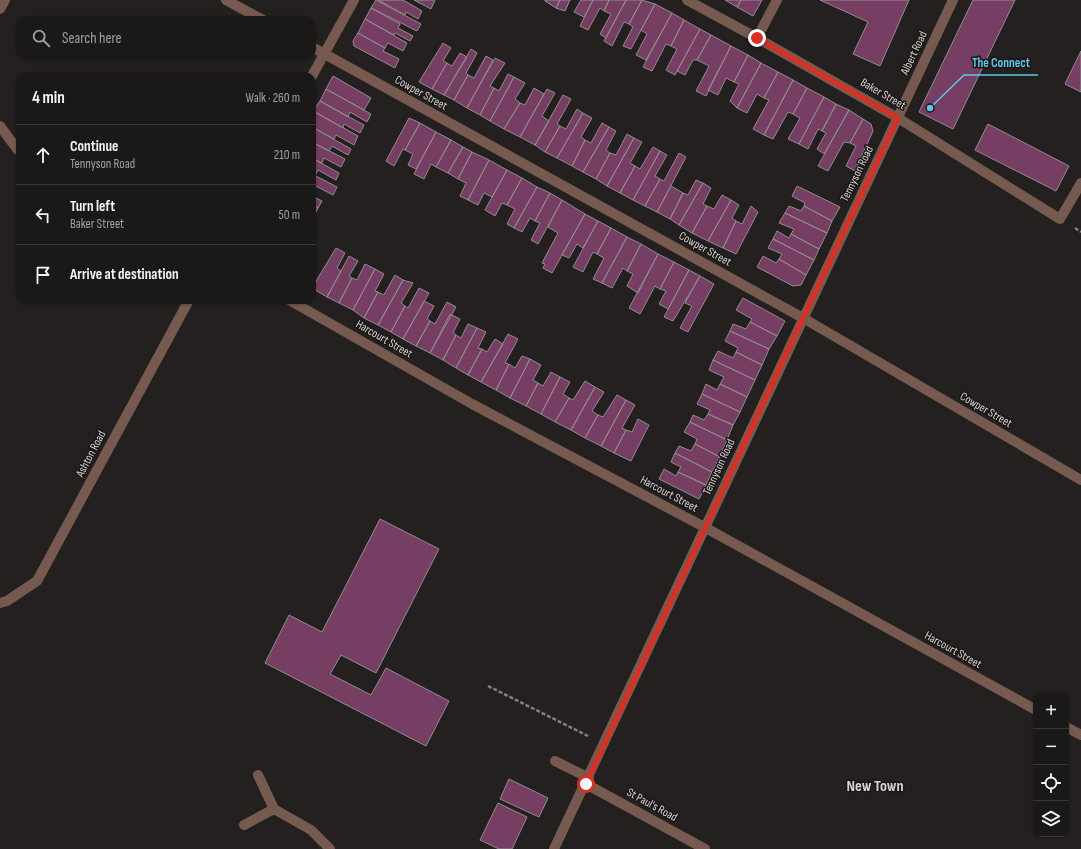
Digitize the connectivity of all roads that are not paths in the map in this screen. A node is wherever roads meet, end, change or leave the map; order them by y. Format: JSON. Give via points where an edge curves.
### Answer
{"nodes":[{"id":1,"x":5,"y":0,"type":"edge"},
{"id":2,"x":226,"y":0,"type":"edge"},
{"id":3,"x":354,"y":0,"type":"edge"},
{"id":4,"x":687,"y":0,"type":"edge"},
{"id":5,"x":777,"y":0,"type":"edge"},
{"id":6,"x":953,"y":0,"type":"edge"},
{"id":7,"x":0,"y":9,"type":"edge"},
{"id":8,"x":255,"y":16,"type":"edge"},
{"id":9,"x":757,"y":38,"type":"junction"},
{"id":10,"x":316,"y":50,"type":"edge"},
{"id":11,"x":324,"y":54,"type":"junction"},
{"id":12,"x":314,"y":72,"type":"edge"},
{"id":13,"x":898,"y":118,"type":"junction"},
{"id":14,"x":0,"y":126,"type":"edge"},
{"id":15,"x":16,"y":148,"type":"edge"},
{"id":16,"x":1081,"y":183,"type":"edge"},
{"id":17,"x":187,"y":304,"type":"edge"},
{"id":18,"x":296,"y":304,"type":"edge"},
{"id":19,"x":803,"y":318,"type":"junction"},
{"id":20,"x":1081,"y":480,"type":"edge"},
{"id":21,"x":706,"y":528,"type":"junction"},
{"id":22,"x":0,"y":602,"type":"edge"},
{"id":23,"x":1033,"y":708,"type":"edge"},
{"id":24,"x":1069,"y":729,"type":"edge"},
{"id":25,"x":1081,"y":735,"type":"edge"},
{"id":26,"x":555,"y":761,"type":"dead end"},
{"id":27,"x":258,"y":775,"type":"dead end"},
{"id":28,"x":587,"y":781,"type":"junction"},
{"id":29,"x":274,"y":809,"type":"junction"},
{"id":30,"x":244,"y":825,"type":"dead end"},
{"id":31,"x":330,"y":849,"type":"edge"},
{"id":32,"x":554,"y":849,"type":"edge"},
{"id":33,"x":705,"y":849,"type":"edge"}],
"edges":[{"from":1,"to":7,"type":"street"},
{"from":2,"to":8,"type":"street"},
{"from":3,"to":11,"type":"street"},
{"from":4,"to":9,"type":"street","name":"Baker Street"},
{"from":5,"to":9,"type":"street"},
{"from":6,"to":13,"type":"street","name":"Albert Road"},
{"from":9,"to":13,"type":"street","name":"Baker Street"},
{"from":10,"to":11,"type":"street","name":"Cowper Street"},
{"from":11,"to":12,"type":"street"},
{"from":11,"to":19,"type":"street","name":"Cowper Street"},
{"from":13,"to":16,"type":"street","name":"Baker Street","via":[[1060,220]]},
{"from":13,"to":19,"type":"street","name":"Tennyson Road"},
{"from":14,"to":15,"type":"street"},
{"from":17,"to":22,"type":"street","name":"Ashton Road","via":[[37,581],[7,601]]},
{"from":18,"to":21,"type":"street","name":"Harcourt Street","via":[[472,404]]},
{"from":19,"to":20,"type":"street","name":"Cowper Street"},
{"from":19,"to":21,"type":"street","name":"Tennyson Road"},
{"from":21,"to":23,"type":"street","name":"Harcourt Street"},
{"from":21,"to":28,"type":"street","name":"Tennyson Road"},
{"from":24,"to":25,"type":"street"},
{"from":26,"to":28,"type":"street","name":"St Paul's Road"},
{"from":27,"to":29,"type":"street"},
{"from":28,"to":32,"type":"street","name":"Tennyson Road"},
{"from":28,"to":33,"type":"street","name":"St Paul's Road"},
{"from":29,"to":30,"type":"street"},
{"from":29,"to":31,"type":"street","via":[[311,830]]}]}
